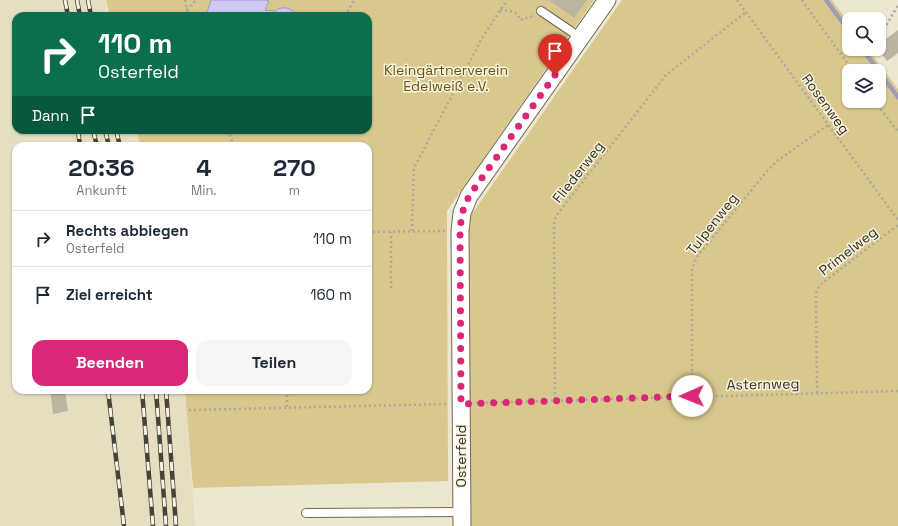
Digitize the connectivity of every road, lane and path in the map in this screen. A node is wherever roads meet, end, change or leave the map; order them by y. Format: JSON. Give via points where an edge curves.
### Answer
{"nodes":[{"id":1,"x":185,"y":0,"type":"edge"},
{"id":2,"x":196,"y":0,"type":"edge"},
{"id":3,"x":354,"y":0,"type":"edge"},
{"id":4,"x":507,"y":0,"type":"edge"},
{"id":5,"x":607,"y":0,"type":"edge"},
{"id":6,"x":737,"y":0,"type":"edge"},
{"id":7,"x":802,"y":0,"type":"edge"},
{"id":8,"x":898,"y":5,"type":"edge"},
{"id":9,"x":187,"y":10,"type":"joint"},
{"id":10,"x":500,"y":10,"type":"junction"},
{"id":11,"x":541,"y":11,"type":"joint"},
{"id":12,"x":347,"y":12,"type":"edge"},
{"id":13,"x":746,"y":12,"type":"junction"},
{"id":14,"x":886,"y":26,"type":"edge"},
{"id":15,"x":581,"y":38,"type":"junction"},
{"id":16,"x":848,"y":64,"type":"edge"},
{"id":17,"x":880,"y":108,"type":"edge"},
{"id":18,"x":828,"y":125,"type":"junction"},
{"id":19,"x":898,"y":132,"type":"edge"},
{"id":20,"x":898,"y":220,"type":"edge"},
{"id":21,"x":898,"y":225,"type":"edge"},
{"id":22,"x":460,"y":230,"type":"junction"},
{"id":23,"x":412,"y":231,"type":"junction"},
{"id":24,"x":372,"y":232,"type":"edge"},
{"id":25,"x":392,"y":232,"type":"junction"},
{"id":26,"x":391,"y":288,"type":"dead end"},
{"id":27,"x":898,"y":391,"type":"edge"},
{"id":28,"x":817,"y":393,"type":"junction"},
{"id":29,"x":287,"y":394,"type":"edge"},
{"id":30,"x":692,"y":396,"type":"junction"},
{"id":31,"x":555,"y":400,"type":"junction"},
{"id":32,"x":461,"y":404,"type":"junction"},
{"id":33,"x":287,"y":408,"type":"junction"},
{"id":34,"x":189,"y":410,"type":"dead end"},
{"id":35,"x":306,"y":513,"type":"dead end"},
{"id":36,"x":462,"y":519,"type":"edge"}],
"edges":[{"from":1,"to":9,"type":"path"},
{"from":2,"to":9,"type":"path"},
{"from":3,"to":12,"type":"path"},
{"from":4,"to":10,"type":"path"},
{"from":5,"to":15,"type":"street","name":"Osterfeld"},
{"from":6,"to":13,"type":"path","name":"Rosenweg"},
{"from":7,"to":16,"type":"path"},
{"from":8,"to":14,"type":"path"},
{"from":10,"to":11,"type":"path","via":[[513,12],[520,20],[537,15]]},
{"from":10,"to":23,"type":"path","via":[[482,38],[414,168]]},
{"from":11,"to":15,"type":"lane"},
{"from":13,"to":18,"type":"path","name":"Rosenweg"},
{"from":13,"to":31,"type":"path","name":"Fliederweg","via":[[666,75],[556,216]]},
{"from":15,"to":22,"type":"street","name":"Osterfeld","via":[[469,196],[462,213]]},
{"from":17,"to":19,"type":"path"},
{"from":18,"to":20,"type":"path","name":"Rosenweg"},
{"from":18,"to":30,"type":"path","name":"Tulpenweg","via":[[768,170],[696,258],[692,270]]},
{"from":21,"to":28,"type":"path","name":"Primelweg","via":[[820,285],[816,293]]},
{"from":22,"to":23,"type":"path"},
{"from":22,"to":32,"type":"street","name":"Osterfeld"},
{"from":23,"to":25,"type":"path"},
{"from":24,"to":25,"type":"path"},
{"from":25,"to":26,"type":"path"},
{"from":27,"to":28,"type":"path","name":"Asternweg"},
{"from":28,"to":30,"type":"path","name":"Asternweg"},
{"from":29,"to":33,"type":"path"},
{"from":30,"to":31,"type":"path","name":"Asternweg"},
{"from":31,"to":32,"type":"path","name":"Asternweg"},
{"from":32,"to":33,"type":"path"},
{"from":32,"to":36,"type":"street","name":"Osterfeld"},
{"from":33,"to":34,"type":"path"},
{"from":35,"to":36,"type":"lane"}]}
